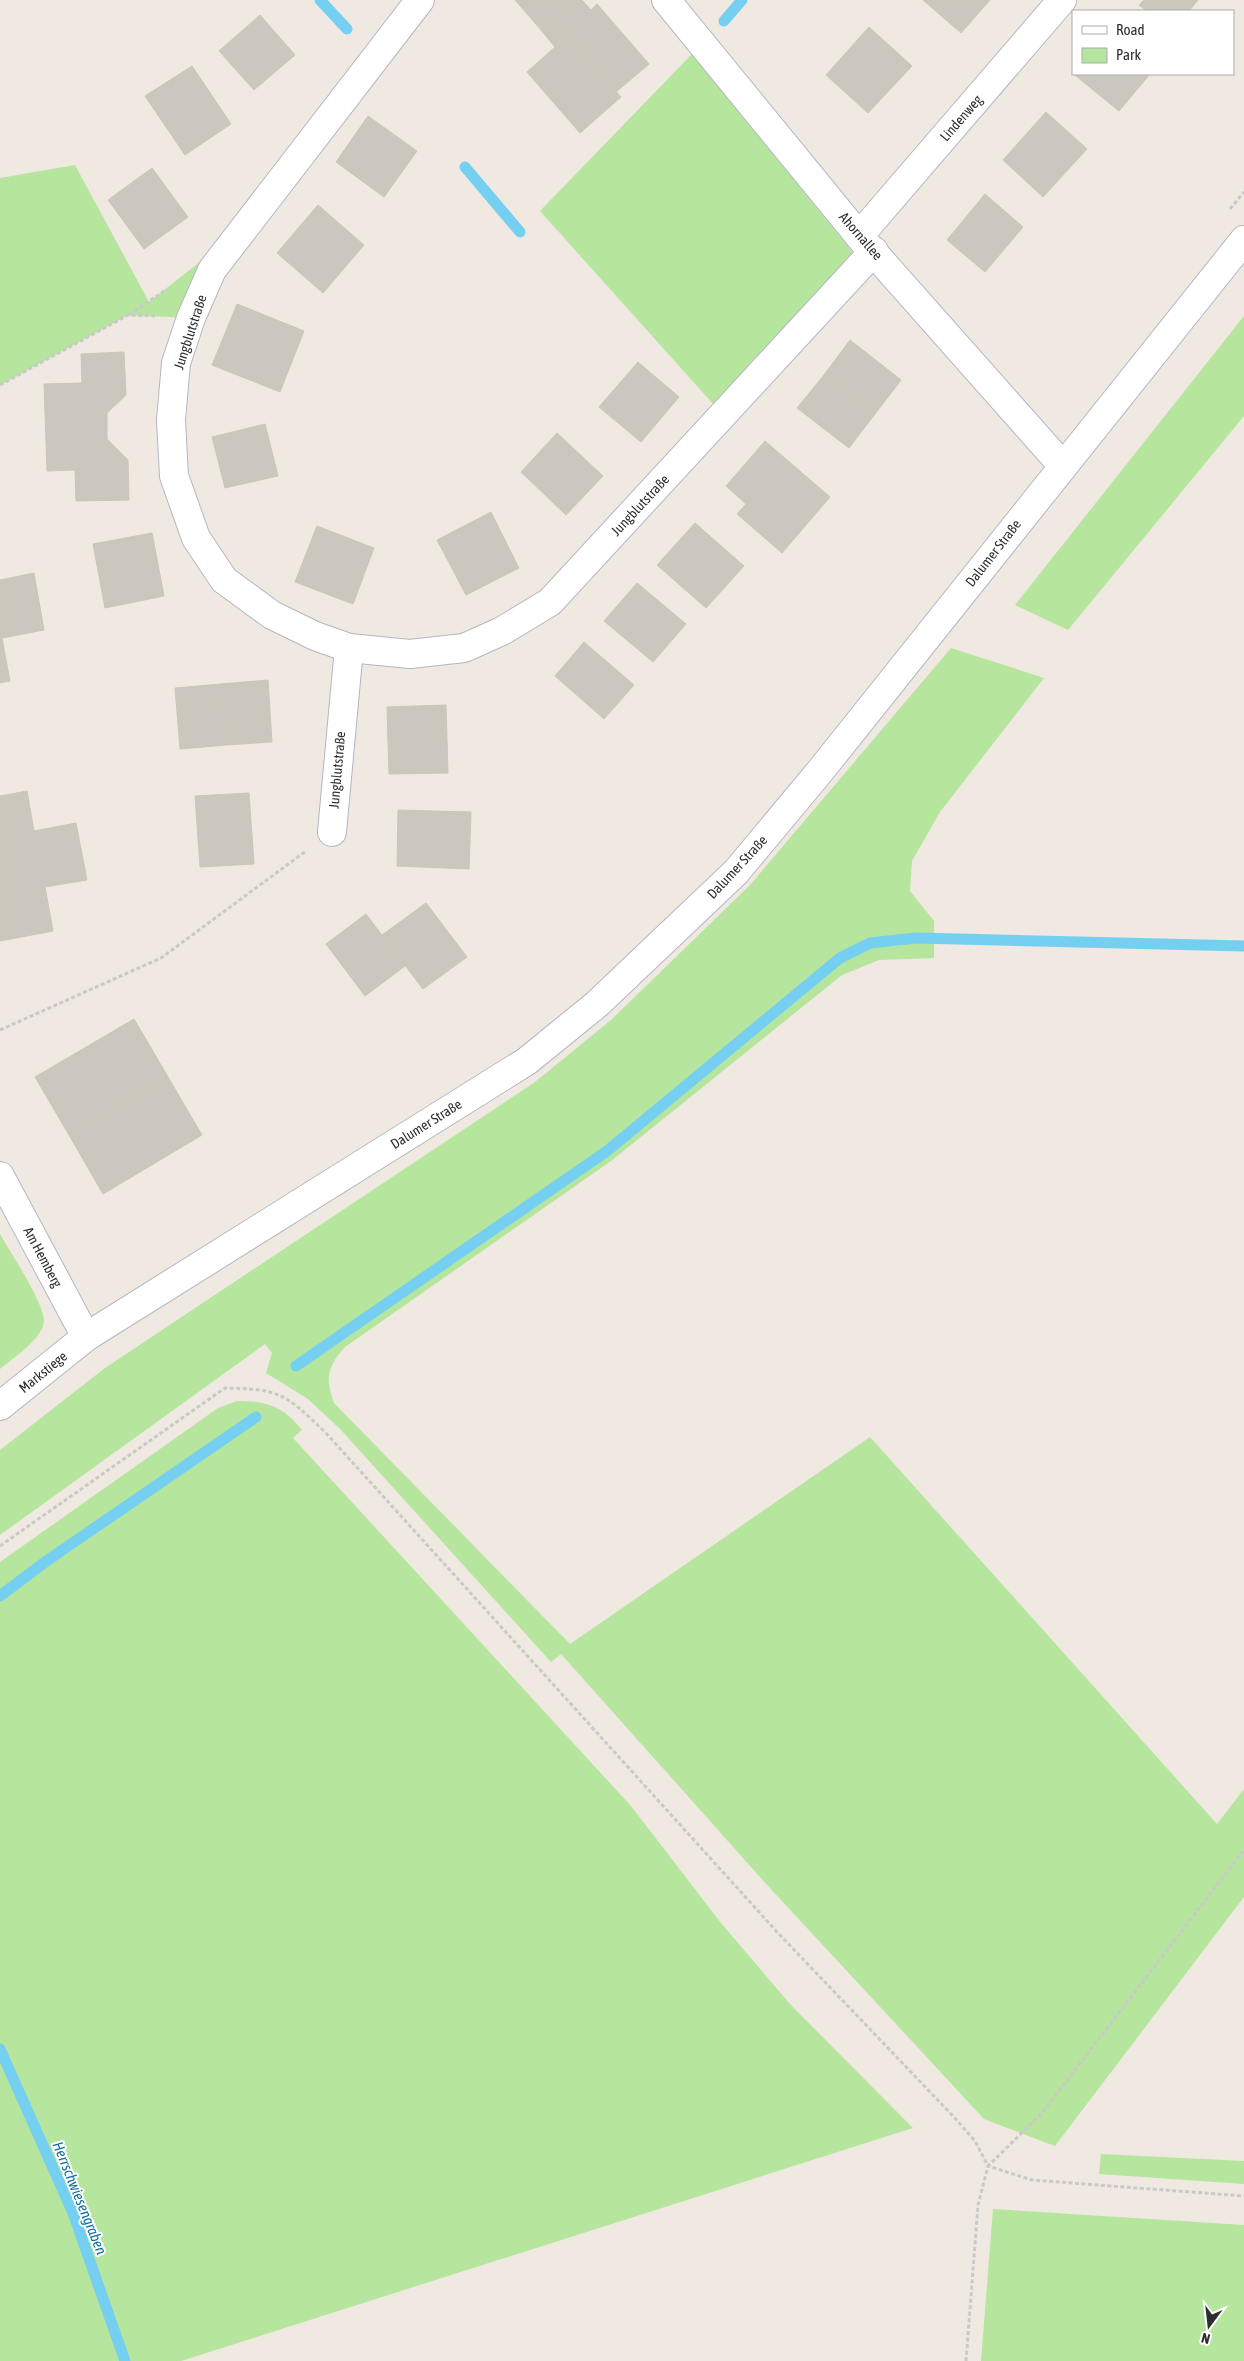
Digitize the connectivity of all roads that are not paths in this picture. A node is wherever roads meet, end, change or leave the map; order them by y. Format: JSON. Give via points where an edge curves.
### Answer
{"nodes":[{"id":1,"x":420,"y":0,"type":"edge"},
{"id":2,"x":666,"y":0,"type":"edge"},
{"id":3,"x":1062,"y":0,"type":"edge"},
{"id":4,"x":1244,"y":240,"type":"edge"},
{"id":5,"x":867,"y":244,"type":"junction"},
{"id":6,"x":1062,"y":466,"type":"junction"},
{"id":7,"x":349,"y":648,"type":"junction"},
{"id":8,"x":332,"y":832,"type":"road end"},
{"id":9,"x":0,"y":1176,"type":"edge"},
{"id":10,"x":86,"y":1337,"type":"junction"},
{"id":11,"x":0,"y":1406,"type":"edge"}],
"edges":[{"from":1,"to":7,"type":"street","name":"Jungblutstraße","via":[[212,270],[176,363],[171,420],[174,476],[196,538],[224,580],[272,614],[315,636]]},
{"from":2,"to":5,"type":"street","name":"Ahornallee"},
{"from":3,"to":5,"type":"street","name":"Lindenweg"},
{"from":4,"to":6,"type":"street","name":"Dalumer Straße"},
{"from":5,"to":6,"type":"street","name":"Ahornallee"},
{"from":5,"to":7,"type":"street","name":"Jungblutstraße","via":[[550,602],[502,631],[464,648],[410,654]]},
{"from":6,"to":10,"type":"street","name":"Dalumer Straße","via":[[827,763],[736,872],[597,1004],[527,1061]]},
{"from":7,"to":8,"type":"street","name":"Jungblutstraße"},
{"from":9,"to":10,"type":"street","name":"Am Hemberg"},
{"from":10,"to":11,"type":"street","name":"Markstiege"}]}
